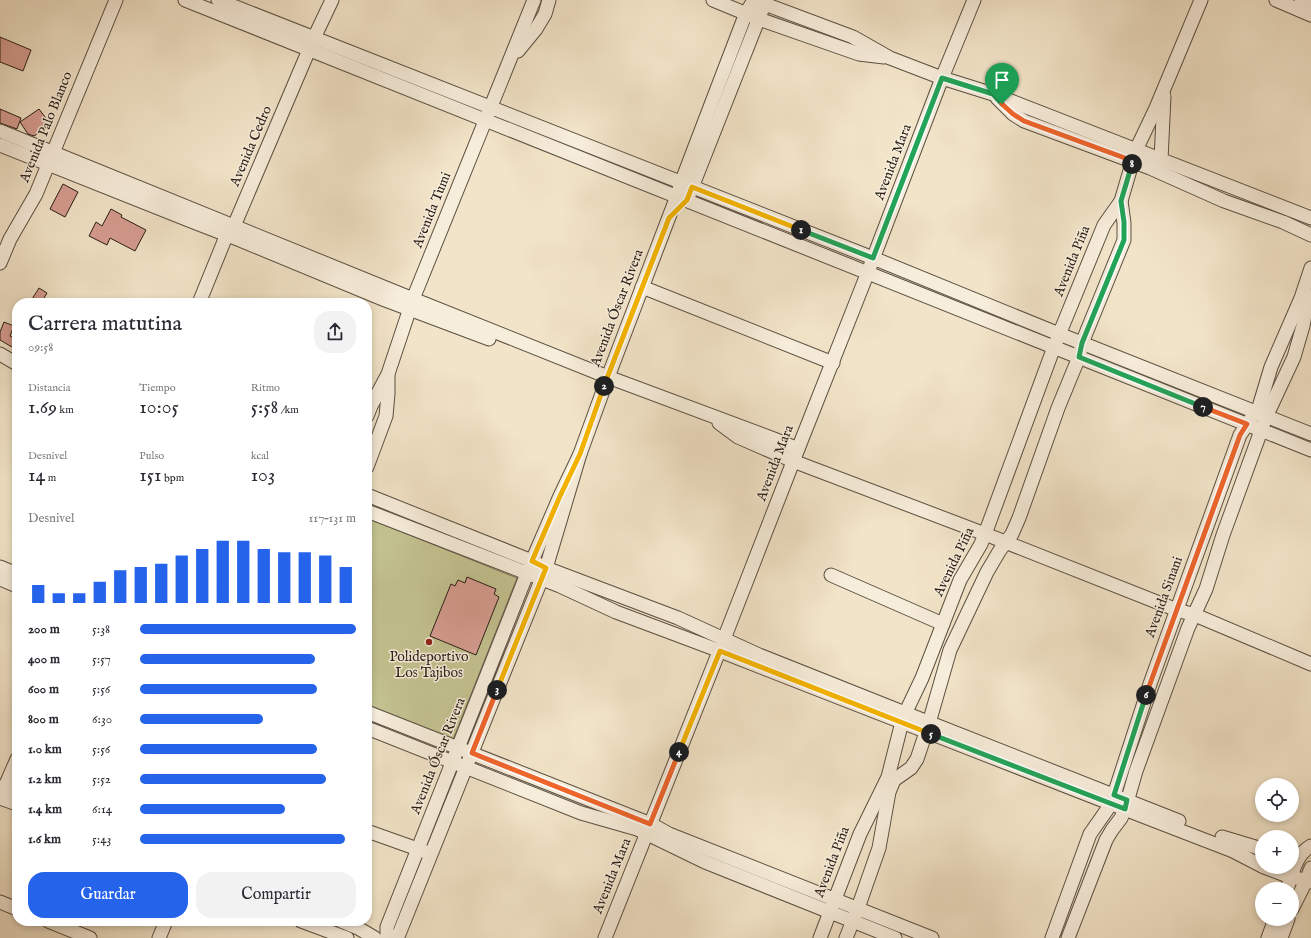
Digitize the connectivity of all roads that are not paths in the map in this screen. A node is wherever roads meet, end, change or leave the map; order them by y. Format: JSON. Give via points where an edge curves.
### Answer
{"nodes":[{"id":1,"x":116,"y":0,"type":"edge"},
{"id":2,"x":185,"y":0,"type":"edge"},
{"id":3,"x":218,"y":0,"type":"edge"},
{"id":4,"x":332,"y":0,"type":"edge"},
{"id":5,"x":534,"y":0,"type":"edge"},
{"id":6,"x":549,"y":0,"type":"edge"},
{"id":7,"x":713,"y":0,"type":"edge"},
{"id":8,"x":974,"y":0,"type":"edge"},
{"id":9,"x":1201,"y":0,"type":"edge"},
{"id":10,"x":1276,"y":0,"type":"edge"},
{"id":11,"x":1302,"y":0,"type":"edge"},
{"id":12,"x":759,"y":1,"type":"edge"},
{"id":13,"x":1311,"y":4,"type":"edge"},
{"id":14,"x":746,"y":13,"type":"junction"},
{"id":15,"x":1311,"y":15,"type":"edge"},
{"id":16,"x":759,"y":18,"type":"junction"},
{"id":17,"x":312,"y":44,"type":"junction"},
{"id":18,"x":890,"y":58,"type":"junction"},
{"id":19,"x":510,"y":60,"type":"junction"},
{"id":20,"x":942,"y":78,"type":"junction"},
{"id":21,"x":1164,"y":88,"type":"junction"},
{"id":22,"x":488,"y":114,"type":"junction"},
{"id":23,"x":0,"y":132,"type":"edge"},
{"id":24,"x":0,"y":146,"type":"edge"},
{"id":25,"x":1134,"y":155,"type":"junction"},
{"id":26,"x":50,"y":159,"type":"junction"},
{"id":27,"x":1161,"y":160,"type":"junction"},
{"id":28,"x":686,"y":185,"type":"junction"},
{"id":29,"x":682,"y":198,"type":"junction"},
{"id":30,"x":1121,"y":201,"type":"junction"},
{"id":31,"x":1311,"y":218,"type":"edge"},
{"id":32,"x":230,"y":230,"type":"junction"},
{"id":33,"x":1311,"y":235,"type":"edge"},
{"id":34,"x":873,"y":258,"type":"junction"},
{"id":35,"x":0,"y":263,"type":"edge"},
{"id":36,"x":1311,"y":268,"type":"edge"},
{"id":37,"x":868,"y":272,"type":"junction"},
{"id":38,"x":642,"y":287,"type":"junction"},
{"id":39,"x":1311,"y":296,"type":"edge"},
{"id":40,"x":201,"y":298,"type":"edge"},
{"id":41,"x":412,"y":304,"type":"junction"},
{"id":42,"x":1306,"y":333,"type":"edge"},
{"id":43,"x":1059,"y":334,"type":"junction"},
{"id":44,"x":1082,"y":343,"type":"junction"},
{"id":45,"x":1054,"y":347,"type":"junction"},
{"id":46,"x":0,"y":354,"type":"edge"},
{"id":47,"x":1079,"y":357,"type":"junction"},
{"id":48,"x":12,"y":361,"type":"edge"},
{"id":49,"x":833,"y":363,"type":"junction"},
{"id":50,"x":0,"y":365,"type":"edge"},
{"id":51,"x":12,"y":370,"type":"edge"},
{"id":52,"x":388,"y":374,"type":"junction"},
{"id":53,"x":606,"y":380,"type":"junction"},
{"id":54,"x":372,"y":404,"type":"edge"},
{"id":55,"x":1261,"y":415,"type":"junction"},
{"id":56,"x":1247,"y":424,"type":"junction"},
{"id":57,"x":1262,"y":430,"type":"junction"},
{"id":58,"x":1311,"y":434,"type":"edge"},
{"id":59,"x":1311,"y":450,"type":"edge"},
{"id":60,"x":372,"y":454,"type":"edge"},
{"id":61,"x":580,"y":454,"type":"junction"},
{"id":62,"x":796,"y":455,"type":"junction"},
{"id":63,"x":372,"y":497,"type":"edge"},
{"id":64,"x":372,"y":513,"type":"edge"},
{"id":65,"x":985,"y":534,"type":"junction"},
{"id":66,"x":1006,"y":542,"type":"junction"},
{"id":67,"x":532,"y":561,"type":"junction"},
{"id":68,"x":0,"y":567,"type":"edge"},
{"id":69,"x":12,"y":572,"type":"edge"},
{"id":70,"x":527,"y":574,"type":"junction"},
{"id":71,"x":544,"y":574,"type":"junction"},
{"id":72,"x":830,"y":575,"type":"dead end"},
{"id":73,"x":0,"y":579,"type":"edge"},
{"id":74,"x":12,"y":584,"type":"edge"},
{"id":75,"x":1177,"y":610,"type":"junction"},
{"id":76,"x":1195,"y":614,"type":"junction"},
{"id":77,"x":943,"y":624,"type":"junction"},
{"id":78,"x":722,"y":645,"type":"junction"},
{"id":79,"x":1311,"y":664,"type":"edge"},
{"id":80,"x":372,"y":714,"type":"edge"},
{"id":81,"x":903,"y":718,"type":"junction"},
{"id":82,"x":927,"y":727,"type":"junction"},
{"id":83,"x":372,"y":730,"type":"edge"},
{"id":84,"x":458,"y":748,"type":"junction"},
{"id":85,"x":472,"y":753,"type":"junction"},
{"id":86,"x":453,"y":762,"type":"junction"},
{"id":87,"x":466,"y":767,"type":"junction"},
{"id":88,"x":12,"y":769,"type":"edge"},
{"id":89,"x":1,"y":791,"type":"edge"},
{"id":90,"x":12,"y":792,"type":"edge"},
{"id":91,"x":1112,"y":799,"type":"junction"},
{"id":92,"x":12,"y":800,"type":"edge"},
{"id":93,"x":1126,"y":805,"type":"junction"},
{"id":94,"x":648,"y":829,"type":"junction"},
{"id":95,"x":372,"y":833,"type":"edge"},
{"id":96,"x":1311,"y":846,"type":"edge"},
{"id":97,"x":1255,"y":847,"type":"edge"},
{"id":98,"x":418,"y":848,"type":"junction"},
{"id":99,"x":432,"y":854,"type":"junction"},
{"id":100,"x":1299,"y":856,"type":"edge"},
{"id":101,"x":1255,"y":863,"type":"edge"},
{"id":102,"x":1299,"y":866,"type":"edge"},
{"id":103,"x":1274,"y":874,"type":"edge"},
{"id":104,"x":1310,"y":874,"type":"edge"},
{"id":105,"x":1287,"y":882,"type":"edge"},
{"id":106,"x":1291,"y":882,"type":"edge"},
{"id":107,"x":1299,"y":895,"type":"edge"},
{"id":108,"x":834,"y":899,"type":"junction"},
{"id":109,"x":0,"y":902,"type":"edge"},
{"id":110,"x":12,"y":907,"type":"edge"},
{"id":111,"x":858,"y":908,"type":"junction"},
{"id":112,"x":830,"y":912,"type":"junction"},
{"id":113,"x":853,"y":921,"type":"junction"},
{"id":114,"x":60,"y":926,"type":"edge"},
{"id":115,"x":164,"y":926,"type":"edge"},
{"id":116,"x":315,"y":926,"type":"edge"},
{"id":117,"x":353,"y":926,"type":"edge"},
{"id":118,"x":1272,"y":926,"type":"edge"},
{"id":119,"x":1285,"y":926,"type":"edge"},
{"id":120,"x":90,"y":938,"type":"edge"},
{"id":121,"x":159,"y":938,"type":"edge"},
{"id":122,"x":347,"y":938,"type":"edge"},
{"id":123,"x":375,"y":938,"type":"edge"},
{"id":124,"x":387,"y":938,"type":"edge"},
{"id":125,"x":396,"y":938,"type":"edge"},
{"id":126,"x":605,"y":938,"type":"edge"},
{"id":127,"x":820,"y":938,"type":"edge"},
{"id":128,"x":846,"y":938,"type":"edge"},
{"id":129,"x":895,"y":938,"type":"edge"},
{"id":130,"x":932,"y":938,"type":"edge"},
{"id":131,"x":1052,"y":938,"type":"edge"},
{"id":132,"x":1068,"y":938,"type":"edge"},
{"id":133,"x":1268,"y":938,"type":"edge"},
{"id":134,"x":1281,"y":938,"type":"edge"}],
"edges":[{"from":1,"to":26,"type":"street","name":"Avenida Palo Blanco"},
{"from":2,"to":17,"type":"street"},
{"from":3,"to":17,"type":"street"},
{"from":4,"to":17,"type":"street","name":"Avenida Cedro"},
{"from":5,"to":19,"type":"street","name":"Avenida Tumi"},
{"from":6,"to":19,"type":"street","name":"Avenida Tumi","via":[[545,14],[536,29]]},
{"from":7,"to":14,"type":"street"},
{"from":8,"to":20,"type":"street","name":"Avenida Mara"},
{"from":9,"to":21,"type":"street","name":"Avenida Piña"},
{"from":10,"to":15,"type":"street"},
{"from":11,"to":13,"type":"street"},
{"from":12,"to":14,"type":"street","name":"Avenida Óscar Rivera"},
{"from":12,"to":16,"type":"street","name":"Avenida Óscar Rivera"},
{"from":12,"to":18,"type":"street","via":[[853,37]]},
{"from":14,"to":16,"type":"street"},
{"from":14,"to":28,"type":"street","name":"Avenida Óscar Rivera"},
{"from":16,"to":18,"type":"street","via":[[859,54]]},
{"from":16,"to":28,"type":"street","name":"Avenida Óscar Rivera"},
{"from":17,"to":22,"type":"street"},
{"from":17,"to":32,"type":"street","name":"Avenida Cedro"},
{"from":18,"to":20,"type":"street"},
{"from":19,"to":22,"type":"street","name":"Avenida Tumi"},
{"from":20,"to":25,"type":"street","via":[[993,94],[1024,121]]},
{"from":20,"to":34,"type":"street","name":"Avenida Mara"},
{"from":21,"to":25,"type":"street","name":"Avenida Piña"},
{"from":21,"to":27,"type":"street"},
{"from":22,"to":28,"type":"street"},
{"from":22,"to":29,"type":"street"},
{"from":22,"to":41,"type":"street","name":"Avenida Tumi"},
{"from":23,"to":26,"type":"street"},
{"from":24,"to":26,"type":"street"},
{"from":25,"to":27,"type":"street"},
{"from":25,"to":30,"type":"street","name":"Avenida Piña"},
{"from":25,"to":33,"type":"street","via":[[1224,200]]},
{"from":26,"to":32,"type":"street"},
{"from":26,"to":35,"type":"street","name":"Avenida Palo Blanco","via":[[36,194],[10,238]]},
{"from":27,"to":31,"type":"street"},
{"from":28,"to":29,"type":"street","name":"Avenida Óscar Rivera"},
{"from":28,"to":34,"type":"street"},
{"from":29,"to":37,"type":"street"},
{"from":29,"to":38,"type":"street","name":"Avenida Óscar Rivera","via":[[669,218]]},
{"from":30,"to":43,"type":"street","name":"Avenida Piña","via":[[1104,225]]},
{"from":30,"to":44,"type":"street","name":"Avenida Piña","via":[[1124,240]]},
{"from":32,"to":40,"type":"street","name":"Avenida Cedro"},
{"from":32,"to":41,"type":"street"},
{"from":34,"to":37,"type":"street","name":"Avenida Mara"},
{"from":34,"to":43,"type":"street"},
{"from":36,"to":55,"type":"street","name":"Avenida Sinani","via":[[1271,367],[1259,407]]},
{"from":37,"to":45,"type":"street"},
{"from":37,"to":49,"type":"street","name":"Avenida Mara"},
{"from":38,"to":49,"type":"street"},
{"from":38,"to":53,"type":"street","name":"Avenida Óscar Rivera"},
{"from":39,"to":42,"type":"street","name":"Avenida Sinani","via":[[1307,304]]},
{"from":41,"to":52,"type":"street","name":"Avenida Tumi"},
{"from":41,"to":53,"type":"street"},
{"from":42,"to":55,"type":"street","name":"Avenida Sinani"},
{"from":43,"to":44,"type":"street"},
{"from":43,"to":45,"type":"street","name":"Avenida Piña"},
{"from":44,"to":47,"type":"street","name":"Avenida Piña"},
{"from":44,"to":55,"type":"street"},
{"from":45,"to":47,"type":"street"},
{"from":45,"to":65,"type":"street","name":"Avenida Piña"},
{"from":46,"to":48,"type":"street"},
{"from":47,"to":56,"type":"street"},
{"from":47,"to":66,"type":"street","name":"Avenida Piña","via":[[1019,518]]},
{"from":49,"to":62,"type":"street","name":"Avenida Mara"},
{"from":50,"to":51,"type":"street"},
{"from":52,"to":54,"type":"street","name":"Avenida Tumi"},
{"from":52,"to":60,"type":"street","name":"Avenida Tumi","via":[[386,416]]},
{"from":53,"to":61,"type":"street","name":"Avenida Óscar Rivera"},
{"from":53,"to":62,"type":"street","via":[[709,415],[738,438]]},
{"from":55,"to":56,"type":"street","name":"Avenida Sinani"},
{"from":55,"to":57,"type":"street","name":"Avenida Sinani"},
{"from":55,"to":58,"type":"street"},
{"from":56,"to":57,"type":"street"},
{"from":56,"to":75,"type":"street","name":"Avenida Sinani","via":[[1240,435]]},
{"from":57,"to":59,"type":"street"},
{"from":57,"to":76,"type":"street","name":"Avenida Sinani"},
{"from":61,"to":67,"type":"street","name":"Avenida Óscar Rivera"},
{"from":61,"to":71,"type":"street","name":"Avenida Óscar Rivera"},
{"from":62,"to":65,"type":"street"},
{"from":62,"to":78,"type":"street","name":"Avenida Mara"},
{"from":63,"to":67,"type":"street"},
{"from":64,"to":70,"type":"street"},
{"from":65,"to":66,"type":"street"},
{"from":65,"to":77,"type":"street","name":"Avenida Piña","via":[[960,580]]},
{"from":66,"to":75,"type":"street"},
{"from":66,"to":82,"type":"street","name":"Avenida Piña","via":[[987,572],[950,650]]},
{"from":67,"to":70,"type":"street","name":"Avenida Óscar Rivera"},
{"from":67,"to":71,"type":"street"},
{"from":68,"to":69,"type":"street"},
{"from":70,"to":71,"type":"street"},
{"from":70,"to":84,"type":"street","name":"Avenida Óscar Rivera"},
{"from":71,"to":78,"type":"street","via":[[678,618]]},
{"from":71,"to":85,"type":"street","name":"Avenida Óscar Rivera"},
{"from":72,"to":77,"type":"street"},
{"from":73,"to":74,"type":"street"},
{"from":75,"to":76,"type":"street"},
{"from":75,"to":91,"type":"street","name":"Avenida Sinani"},
{"from":76,"to":79,"type":"street"},
{"from":76,"to":93,"type":"street","name":"Avenida Sinani","via":[[1172,671]]},
{"from":77,"to":81,"type":"street","name":"Avenida Piña"},
{"from":78,"to":81,"type":"street","via":[[759,655]]},
{"from":78,"to":94,"type":"street","name":"Avenida Mara"},
{"from":80,"to":84,"type":"street"},
{"from":81,"to":82,"type":"street"},
{"from":81,"to":108,"type":"street","name":"Avenida Piña","via":[[888,777],[863,827]]},
{"from":82,"to":91,"type":"street"},
{"from":82,"to":111,"type":"street","name":"Avenida Piña","via":[[917,759],[911,768],[894,780],[891,786],[879,848]]},
{"from":83,"to":86,"type":"street"},
{"from":84,"to":85,"type":"street"},
{"from":84,"to":86,"type":"street","name":"Avenida Óscar Rivera"},
{"from":85,"to":87,"type":"street","name":"Avenida Óscar Rivera"},
{"from":85,"to":94,"type":"street"},
{"from":86,"to":87,"type":"street"},
{"from":86,"to":98,"type":"street","name":"Avenida Óscar Rivera"},
{"from":87,"to":94,"type":"street","via":[[581,813],[637,829]]},
{"from":87,"to":99,"type":"street","name":"Avenida Óscar Rivera"},
{"from":88,"to":89,"type":"street"},
{"from":89,"to":90,"type":"street"},
{"from":89,"to":92,"type":"street"},
{"from":91,"to":93,"type":"street"},
{"from":91,"to":131,"type":"street","name":"Avenida Sinani","via":[[1090,834]]},
{"from":93,"to":97,"type":"street"},
{"from":93,"to":101,"type":"street"},
{"from":93,"to":132,"type":"street","name":"Avenida Sinani","via":[[1121,818],[1106,840]]},
{"from":94,"to":108,"type":"street","via":[[669,834]]},
{"from":94,"to":112,"type":"street","via":[[705,862]]},
{"from":94,"to":126,"type":"street","name":"Avenida Mara"},
{"from":95,"to":98,"type":"street"},
{"from":96,"to":100,"type":"street"},
{"from":98,"to":99,"type":"street"},
{"from":98,"to":124,"type":"street","name":"Avenida Óscar Rivera","via":[[387,927]]},
{"from":99,"to":125,"type":"street","name":"Avenida Óscar Rivera"},
{"from":102,"to":104,"type":"street"},
{"from":103,"to":105,"type":"street"},
{"from":104,"to":106,"type":"street"},
{"from":104,"to":107,"type":"street"},
{"from":108,"to":111,"type":"street"},
{"from":108,"to":112,"type":"street","name":"Avenida Piña"},
{"from":109,"to":110,"type":"street"},
{"from":111,"to":113,"type":"street","name":"Avenida Piña"},
{"from":111,"to":130,"type":"street"},
{"from":112,"to":113,"type":"street"},
{"from":112,"to":127,"type":"street","name":"Avenida Piña"},
{"from":113,"to":128,"type":"street","name":"Avenida Piña"},
{"from":113,"to":129,"type":"street"},
{"from":114,"to":120,"type":"street"},
{"from":115,"to":121,"type":"street"},
{"from":116,"to":122,"type":"street"},
{"from":117,"to":123,"type":"street"},
{"from":118,"to":133,"type":"street"},
{"from":119,"to":134,"type":"street"}]}
